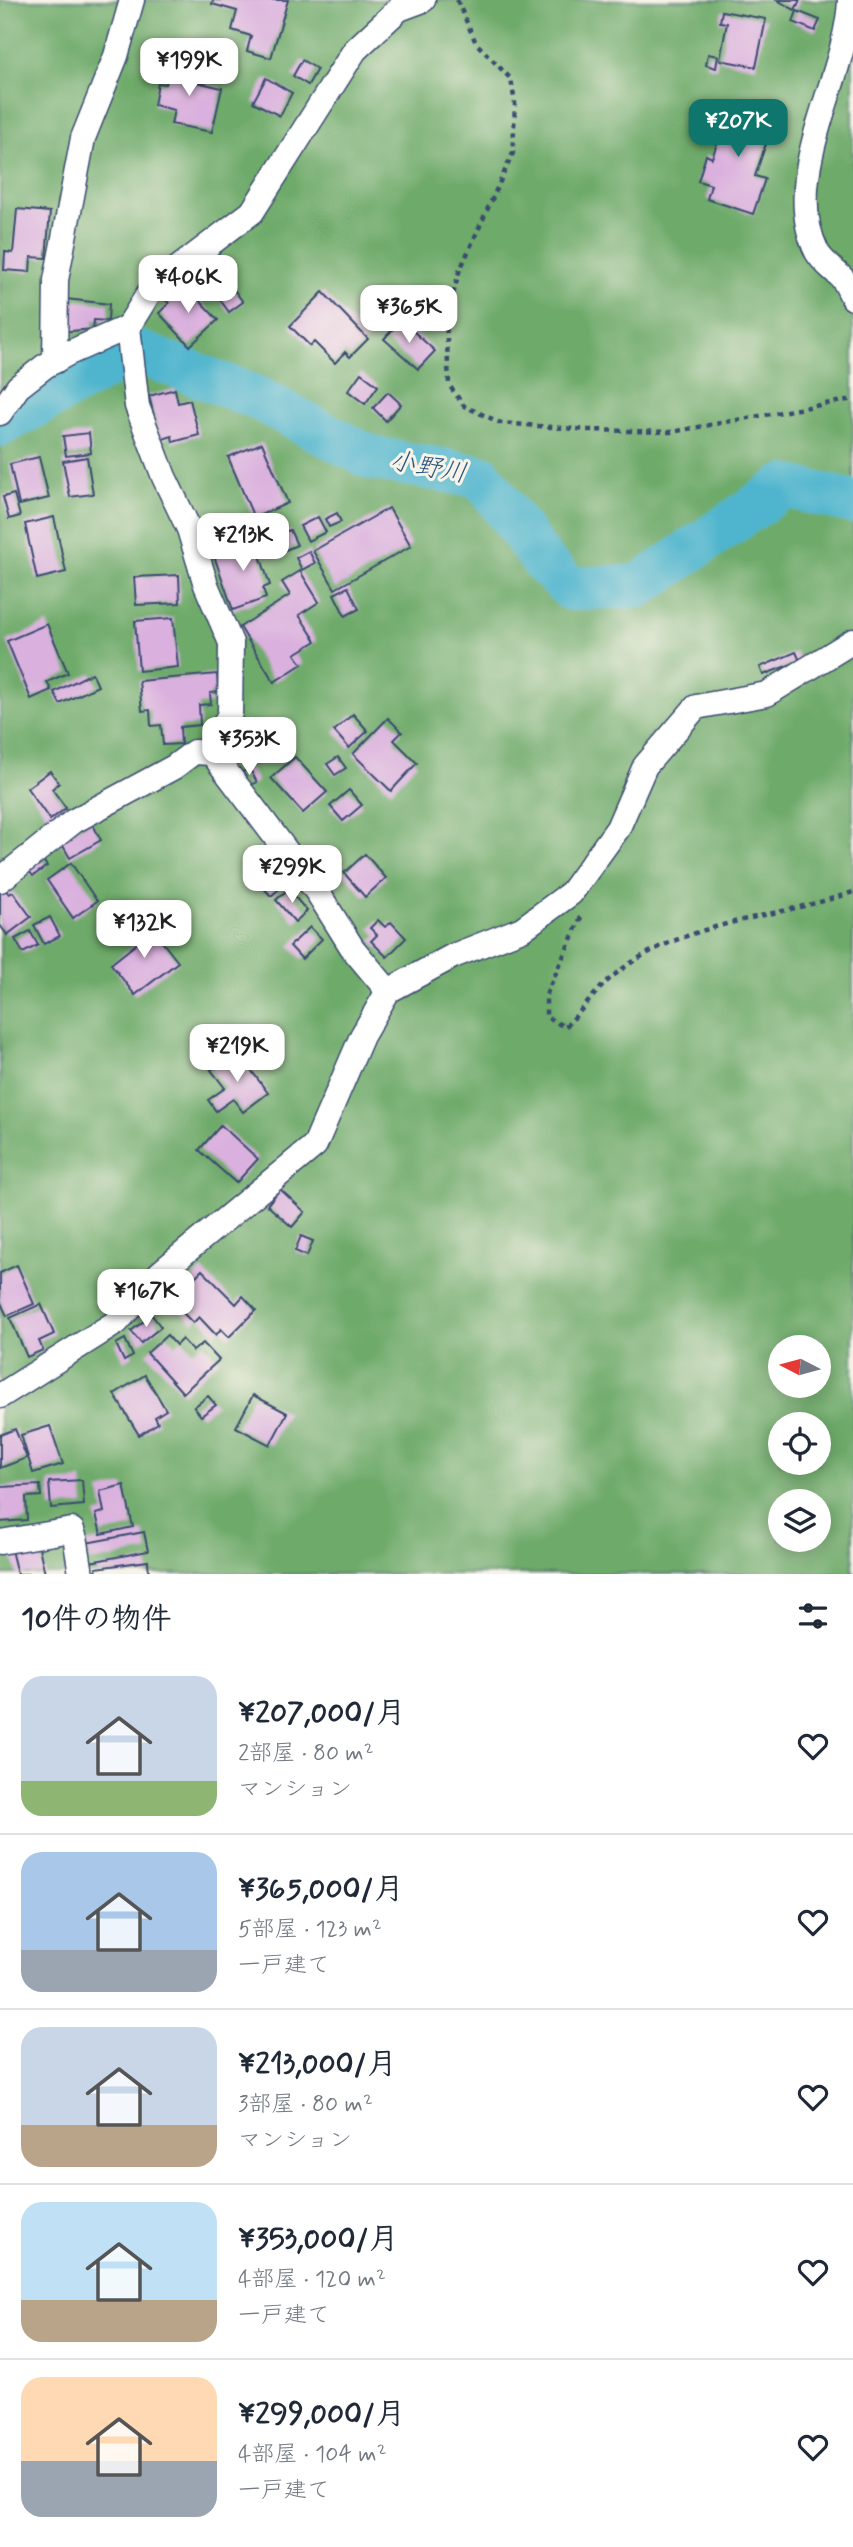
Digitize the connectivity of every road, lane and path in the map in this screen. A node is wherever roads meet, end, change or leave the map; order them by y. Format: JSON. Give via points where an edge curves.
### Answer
{"nodes":[{"id":1,"x":132,"y":0,"type":"edge"},
{"id":2,"x":423,"y":0,"type":"edge"},
{"id":3,"x":457,"y":0,"type":"edge"},
{"id":4,"x":849,"y":0,"type":"edge"},
{"id":5,"x":853,"y":298,"type":"edge"},
{"id":6,"x":128,"y":327,"type":"junction"},
{"id":7,"x":55,"y":361,"type":"junction"},
{"id":8,"x":853,"y":399,"type":"edge"},
{"id":9,"x":0,"y":413,"type":"edge"},
{"id":10,"x":853,"y":641,"type":"edge"},
{"id":11,"x":212,"y":753,"type":"junction"},
{"id":12,"x":0,"y":880,"type":"edge"},
{"id":13,"x":853,"y":892,"type":"edge"},
{"id":14,"x":571,"y":893,"type":"junction"},
{"id":15,"x":388,"y":991,"type":"junction"},
{"id":16,"x":0,"y":1396,"type":"edge"},
{"id":17,"x":0,"y":1542,"type":"edge"},
{"id":18,"x":81,"y":1574,"type":"edge"}],
"edges":[{"from":1,"to":7,"type":"street","via":[[116,56],[83,138],[56,280]]},
{"from":2,"to":6,"type":"street","via":[[399,9],[355,50],[252,212],[152,288]]},
{"from":3,"to":8,"type":"path","via":[[476,43],[511,79],[515,103],[513,153],[458,272],[446,320],[449,385],[464,406],[501,423],[671,432]]},
{"from":4,"to":5,"type":"street","via":[[846,37],[808,168],[806,202],[808,227],[818,254]]},
{"from":6,"to":7,"type":"street"},
{"from":6,"to":11,"type":"street","via":[[137,405],[231,643],[230,713]]},
{"from":7,"to":9,"type":"street","via":[[18,387]]},
{"from":10,"to":14,"type":"street","via":[[767,694],[696,708],[645,766],[618,828]]},
{"from":11,"to":12,"type":"street","via":[[194,752],[74,821]]},
{"from":11,"to":15,"type":"street"},
{"from":13,"to":14,"type":"path","via":[[717,926],[657,947],[616,974],[565,1027],[546,1017],[546,995],[586,905]]},
{"from":14,"to":15,"type":"street","via":[[522,929],[453,956]]},
{"from":15,"to":16,"type":"street","via":[[362,1036],[316,1145],[160,1273],[117,1322]]},
{"from":17,"to":18,"type":"street","via":[[72,1530]]}]}
